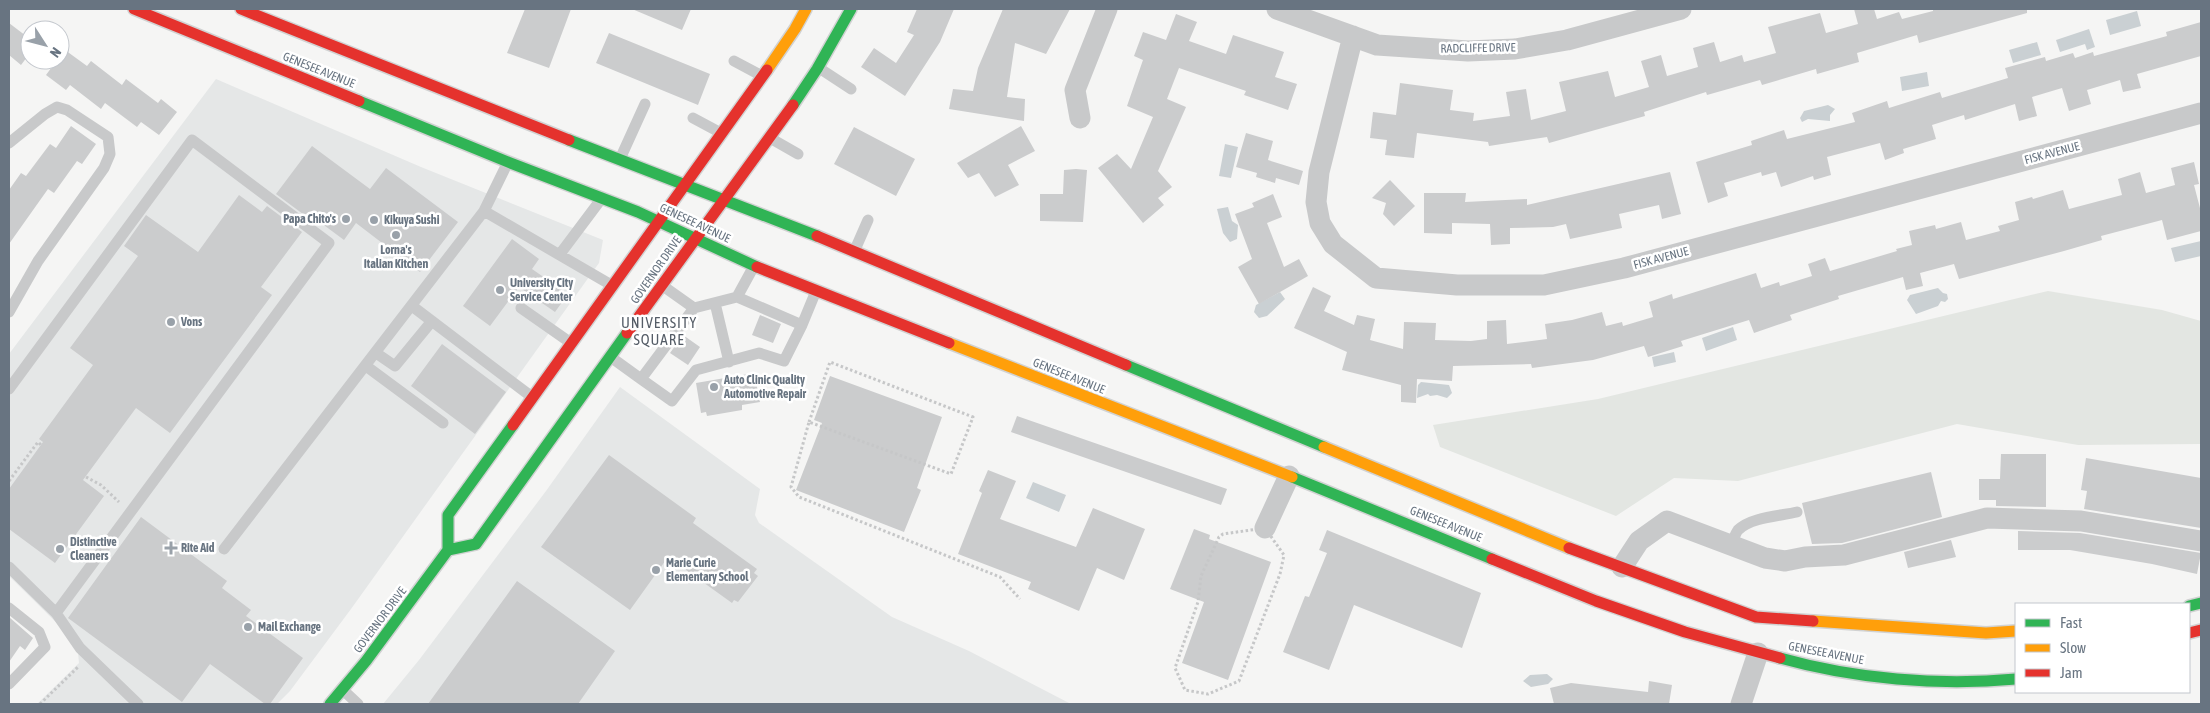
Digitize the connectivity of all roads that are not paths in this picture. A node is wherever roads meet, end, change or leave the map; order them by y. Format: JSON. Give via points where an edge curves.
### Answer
{"nodes":[{"id":1,"x":134,"y":9,"type":"edge"},
{"id":2,"x":241,"y":9,"type":"edge"},
{"id":3,"x":806,"y":9,"type":"edge"},
{"id":4,"x":851,"y":9,"type":"edge"},
{"id":5,"x":1107,"y":9,"type":"edge"},
{"id":6,"x":1277,"y":9,"type":"edge"},
{"id":7,"x":1681,"y":9,"type":"edge"},
{"id":8,"x":1353,"y":36,"type":"junction"},
{"id":9,"x":734,"y":61,"type":"dead end"},
{"id":10,"x":819,"y":68,"type":"junction"},
{"id":11,"x":762,"y":76,"type":"junction"},
{"id":12,"x":851,"y":89,"type":"dead end"},
{"id":13,"x":645,"y":104,"type":"dead end"},
{"id":14,"x":2201,"y":113,"type":"edge"},
{"id":15,"x":693,"y":118,"type":"dead end"},
{"id":16,"x":1080,"y":118,"type":"dead end"},
{"id":17,"x":721,"y":133,"type":"junction"},
{"id":18,"x":770,"y":138,"type":"junction"},
{"id":19,"x":9,"y":143,"type":"edge"},
{"id":20,"x":798,"y":154,"type":"dead end"},
{"id":21,"x":620,"y":159,"type":"junction"},
{"id":22,"x":508,"y":162,"type":"junction"},
{"id":23,"x":685,"y":183,"type":"junction"},
{"id":24,"x":602,"y":198,"type":"junction"},
{"id":25,"x":724,"y":200,"type":"junction"},
{"id":26,"x":484,"y":211,"type":"junction"},
{"id":27,"x":868,"y":220,"type":"dead end"},
{"id":28,"x":658,"y":221,"type":"junction"},
{"id":29,"x":696,"y":238,"type":"junction"},
{"id":30,"x":854,"y":252,"type":"junction"},
{"id":31,"x":560,"y":254,"type":"junction"},
{"id":32,"x":754,"y":266,"type":"junction"},
{"id":33,"x":613,"y":286,"type":"junction"},
{"id":34,"x":662,"y":286,"type":"junction"},
{"id":35,"x":816,"y":291,"type":"junction"},
{"id":36,"x":738,"y":297,"type":"junction"},
{"id":37,"x":715,"y":303,"type":"junction"},
{"id":38,"x":412,"y":306,"type":"junction"},
{"id":39,"x":521,"y":308,"type":"dead end"},
{"id":40,"x":694,"y":308,"type":"junction"},
{"id":41,"x":9,"y":312,"type":"edge"},
{"id":42,"x":432,"y":321,"type":"junction"},
{"id":43,"x":802,"y":325,"type":"junction"},
{"id":44,"x":572,"y":343,"type":"junction"},
{"id":45,"x":376,"y":352,"type":"junction"},
{"id":46,"x":612,"y":358,"type":"junction"},
{"id":47,"x":729,"y":362,"type":"junction"},
{"id":48,"x":366,"y":366,"type":"junction"},
{"id":49,"x":642,"y":379,"type":"junction"},
{"id":50,"x":9,"y":389,"type":"edge"},
{"id":51,"x":532,"y":397,"type":"junction"},
{"id":52,"x":443,"y":423,"type":"dead end"},
{"id":53,"x":1289,"y":476,"type":"junction"},
{"id":54,"x":1797,"y":512,"type":"dead end"},
{"id":55,"x":1265,"y":528,"type":"dead end"},
{"id":56,"x":2201,"y":541,"type":"edge"},
{"id":57,"x":1731,"y":545,"type":"junction"},
{"id":58,"x":224,"y":549,"type":"dead end"},
{"id":59,"x":448,"y":550,"type":"junction"},
{"id":60,"x":9,"y":567,"type":"edge"},
{"id":61,"x":1622,"y":567,"type":"junction"},
{"id":62,"x":9,"y":608,"type":"edge"},
{"id":63,"x":56,"y":613,"type":"junction"},
{"id":64,"x":2015,"y":631,"type":"edge"},
{"id":65,"x":1758,"y":653,"type":"junction"},
{"id":66,"x":2015,"y":679,"type":"edge"},
{"id":67,"x":9,"y":684,"type":"edge"},
{"id":68,"x":343,"y":690,"type":"junction"},
{"id":69,"x":138,"y":704,"type":"edge"},
{"id":70,"x":330,"y":704,"type":"edge"},
{"id":71,"x":358,"y":704,"type":"edge"},
{"id":72,"x":1741,"y":704,"type":"edge"}],
"edges":[{"from":1,"to":22,"type":"main road","name":"GENESEE AVENUE"},
{"from":2,"to":21,"type":"main road","name":"GENESEE AVENUE"},
{"from":3,"to":11,"type":"main road"},
{"from":4,"to":10,"type":"main road","name":"GOVERNOR DRIVE"},
{"from":5,"to":16,"type":"street","via":[[1075,90]]},
{"from":6,"to":8,"type":"street","name":"RADCLIFFE DRIVE"},
{"from":7,"to":8,"type":"street","name":"RADCLIFFE DRIVE","via":[[1567,40],[1515,49],[1468,51],[1377,45]]},
{"from":8,"to":14,"type":"street","name":"FISK AVENUE","via":[[1319,172],[1316,202],[1320,223],[1333,244],[1376,278],[1457,285],[1544,285],[1624,268]]},
{"from":9,"to":11,"type":"lane"},
{"from":10,"to":12,"type":"lane"},
{"from":10,"to":18,"type":"main road","name":"GOVERNOR DRIVE"},
{"from":11,"to":17,"type":"main road"},
{"from":13,"to":21,"type":"lane"},
{"from":15,"to":17,"type":"lane"},
{"from":17,"to":23,"type":"main road"},
{"from":18,"to":20,"type":"lane"},
{"from":18,"to":25,"type":"main road","name":"GOVERNOR DRIVE"},
{"from":19,"to":41,"type":"lane","via":[[57,107],[108,137],[110,154],[104,168],[38,261]]},
{"from":21,"to":23,"type":"main road","name":"GENESEE AVENUE"},
{"from":22,"to":24,"type":"main road","name":"GENESEE AVENUE"},
{"from":22,"to":26,"type":"lane"},
{"from":23,"to":25,"type":"main road","name":"GENESEE AVENUE"},
{"from":23,"to":28,"type":"main road"},
{"from":24,"to":28,"type":"main road","name":"GENESEE AVENUE"},
{"from":24,"to":31,"type":"lane"},
{"from":25,"to":29,"type":"main road","name":"GOVERNOR DRIVE"},
{"from":25,"to":30,"type":"main road","name":"GENESEE AVENUE"},
{"from":26,"to":31,"type":"lane"},
{"from":26,"to":38,"type":"lane"},
{"from":27,"to":30,"type":"lane"},
{"from":28,"to":29,"type":"main road","name":"GENESEE AVENUE"},
{"from":28,"to":33,"type":"main road"},
{"from":29,"to":32,"type":"main road","name":"GENESEE AVENUE"},
{"from":29,"to":34,"type":"main road","name":"GOVERNOR DRIVE"},
{"from":30,"to":61,"type":"main road","name":"GENESEE AVENUE","via":[[1523,530]]},
{"from":31,"to":33,"type":"lane"},
{"from":32,"to":35,"type":"main road","name":"GENESEE AVENUE"},
{"from":32,"to":36,"type":"lane"},
{"from":33,"to":44,"type":"main road"},
{"from":34,"to":40,"type":"lane"},
{"from":34,"to":46,"type":"main road","name":"GOVERNOR DRIVE"},
{"from":35,"to":43,"type":"lane"},
{"from":35,"to":53,"type":"main road","name":"GENESEE AVENUE"},
{"from":36,"to":37,"type":"lane"},
{"from":36,"to":43,"type":"lane"},
{"from":37,"to":40,"type":"lane"},
{"from":37,"to":47,"type":"lane"},
{"from":38,"to":42,"type":"lane"},
{"from":38,"to":45,"type":"lane"},
{"from":39,"to":44,"type":"lane"},
{"from":40,"to":49,"type":"lane"},
{"from":42,"to":45,"type":"lane","via":[[395,366]]},
{"from":42,"to":51,"type":"lane"},
{"from":43,"to":47,"type":"lane","via":[[784,361],[759,353]]},
{"from":44,"to":51,"type":"main road"},
{"from":45,"to":48,"type":"lane"},
{"from":46,"to":49,"type":"lane"},
{"from":46,"to":59,"type":"main road","name":"GOVERNOR DRIVE","via":[[476,544]]},
{"from":47,"to":49,"type":"lane","via":[[696,370],[672,401]]},
{"from":48,"to":52,"type":"lane"},
{"from":48,"to":58,"type":"lane"},
{"from":50,"to":63,"type":"lane","via":[[192,140],[330,243]]},
{"from":51,"to":59,"type":"main road","via":[[448,515]]},
{"from":53,"to":55,"type":"street"},
{"from":53,"to":65,"type":"main road","name":"GENESEE AVENUE","via":[[1596,601]]},
{"from":54,"to":57,"type":"lane","via":[[1744,526],[1737,531]]},
{"from":56,"to":57,"type":"street","via":[[2081,521],[1987,518],[1829,557],[1785,561],[1765,558]]},
{"from":57,"to":61,"type":"street","via":[[1667,521],[1639,541]]},
{"from":59,"to":68,"type":"main road","name":"GOVERNOR DRIVE"},
{"from":60,"to":63,"type":"lane"},
{"from":61,"to":64,"type":"main road","name":"GENESEE AVENUE","via":[[1756,617],[1986,633]]},
{"from":62,"to":67,"type":"lane","via":[[39,632],[45,647]]},
{"from":63,"to":69,"type":"lane","via":[[80,648]]},
{"from":65,"to":66,"type":"main road","name":"GENESEE AVENUE","via":[[1888,678],[1973,684]]},
{"from":65,"to":72,"type":"street"},
{"from":68,"to":70,"type":"main road","name":"GOVERNOR DRIVE"},
{"from":68,"to":71,"type":"lane"}]}
